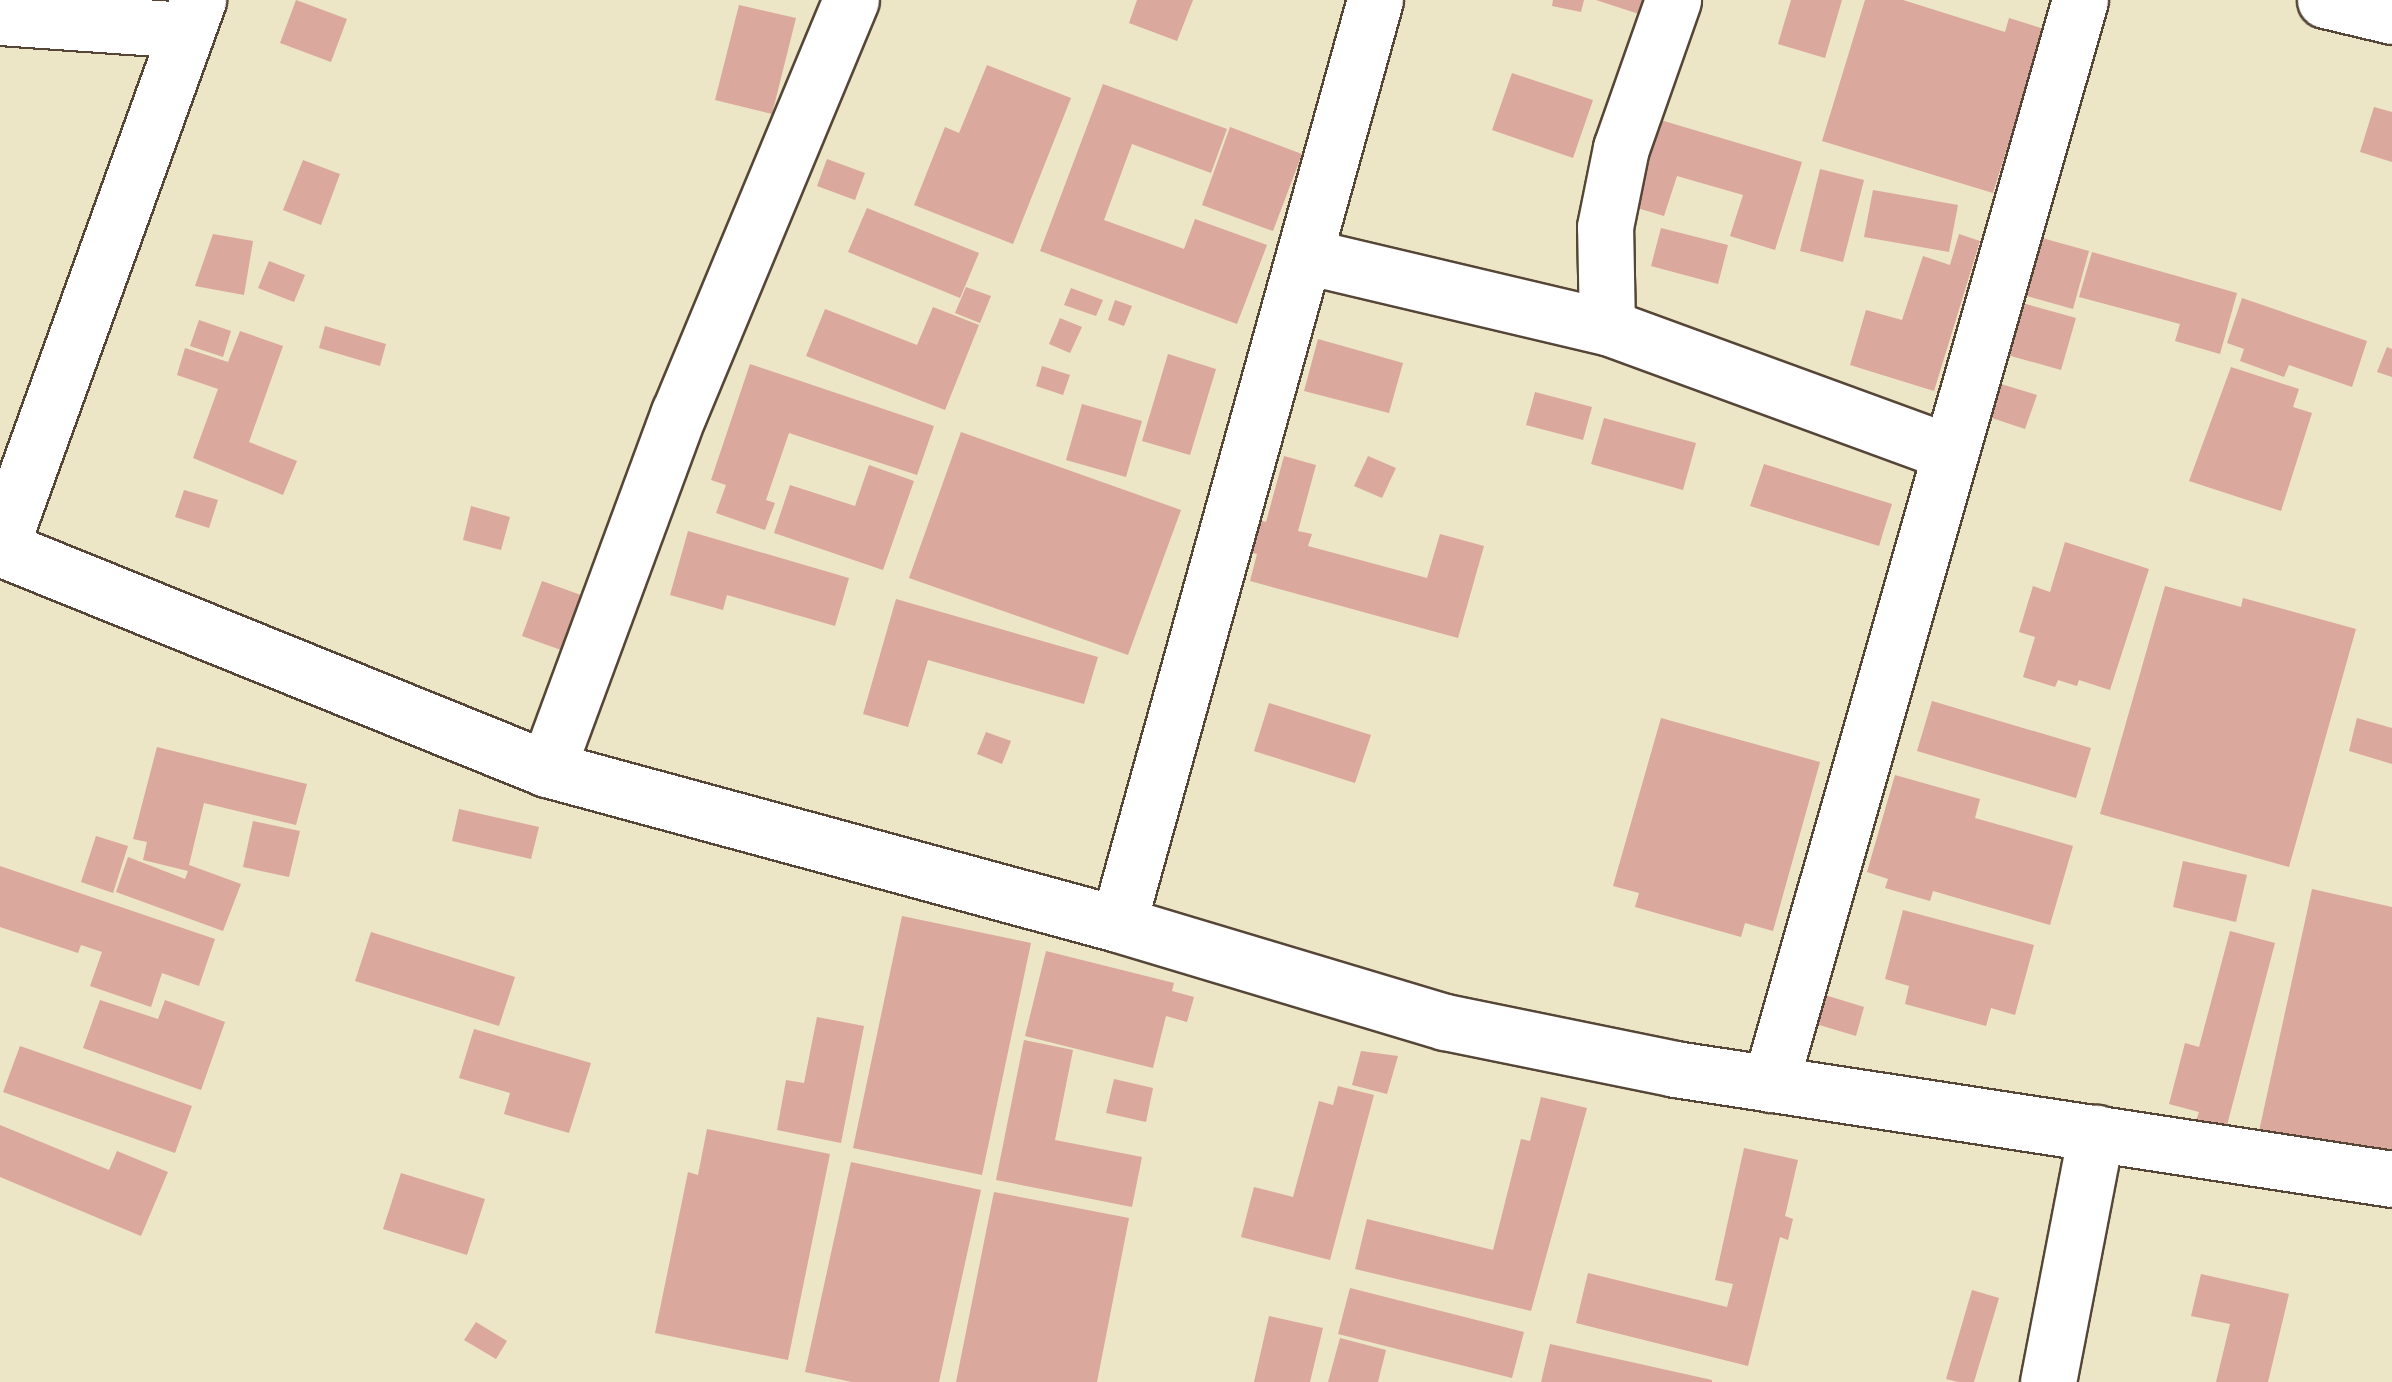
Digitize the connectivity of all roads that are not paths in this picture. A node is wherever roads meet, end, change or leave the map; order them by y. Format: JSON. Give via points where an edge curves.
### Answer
{"nodes":[{"id":1,"x":851,"y":0,"type":"edge"},
{"id":2,"x":1375,"y":0,"type":"edge"},
{"id":3,"x":1673,"y":0,"type":"edge"},
{"id":4,"x":2080,"y":0,"type":"edge"},
{"id":5,"x":2326,"y":0,"type":"edge"},
{"id":6,"x":192,"y":15,"type":"edge"},
{"id":7,"x":2392,"y":16,"type":"edge"},
{"id":8,"x":0,"y":17,"type":"edge"},
{"id":9,"x":1306,"y":256,"type":"junction"},
{"id":10,"x":1607,"y":328,"type":"junction"},
{"id":11,"x":1948,"y":452,"type":"junction"},
{"id":12,"x":0,"y":548,"type":"edge"},
{"id":13,"x":547,"y":769,"type":"junction"},
{"id":14,"x":1118,"y":924,"type":"junction"},
{"id":15,"x":1770,"y":1084,"type":"junction"},
{"id":16,"x":2096,"y":1134,"type":"junction"},
{"id":17,"x":2392,"y":1179,"type":"edge"},
{"id":18,"x":2048,"y":1382,"type":"edge"}],
"edges":[{"from":1,"to":13,"type":"street","via":[[679,414]]},
{"from":2,"to":9,"type":"street"},
{"from":3,"to":10,"type":"street","via":[[1622,148],[1605,226]]},
{"from":4,"to":11,"type":"street"},
{"from":5,"to":7,"type":"street"},
{"from":6,"to":8,"type":"street"},
{"from":6,"to":12,"type":"street"},
{"from":9,"to":10,"type":"street"},
{"from":9,"to":14,"type":"street"},
{"from":10,"to":11,"type":"street"},
{"from":11,"to":15,"type":"street"},
{"from":12,"to":13,"type":"street"},
{"from":13,"to":14,"type":"street"},
{"from":14,"to":15,"type":"street","via":[[1445,1022]]},
{"from":15,"to":16,"type":"street"},
{"from":16,"to":17,"type":"street"},
{"from":16,"to":18,"type":"street"}]}
